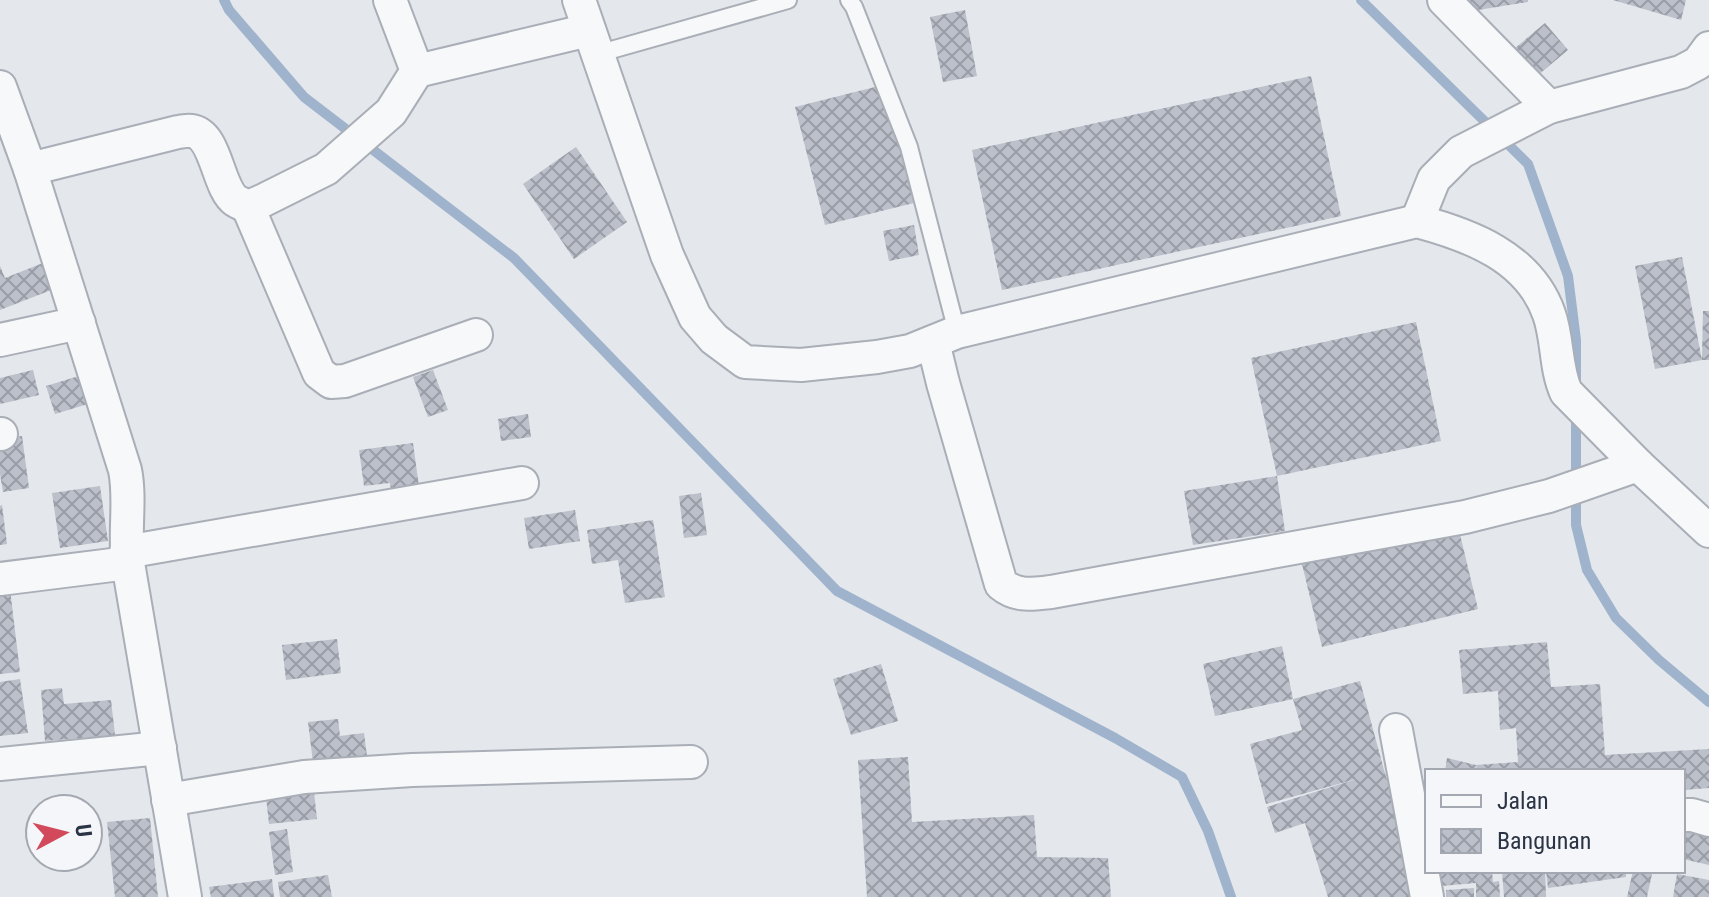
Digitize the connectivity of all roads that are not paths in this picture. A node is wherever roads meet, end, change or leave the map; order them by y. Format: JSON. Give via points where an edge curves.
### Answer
{"nodes":[{"id":1,"x":390,"y":0,"type":"edge"},
{"id":2,"x":788,"y":0,"type":"edge"},
{"id":3,"x":849,"y":0,"type":"edge"},
{"id":4,"x":1444,"y":0,"type":"edge"},
{"id":5,"x":588,"y":28,"type":"edge"},
{"id":6,"x":1709,"y":48,"type":"edge"},
{"id":7,"x":417,"y":71,"type":"junction"},
{"id":8,"x":0,"y":87,"type":"edge"},
{"id":9,"x":1549,"y":107,"type":"junction"},
{"id":10,"x":30,"y":169,"type":"junction"},
{"id":11,"x":248,"y":207,"type":"junction"},
{"id":12,"x":1417,"y":221,"type":"junction"},
{"id":13,"x":79,"y":323,"type":"junction"},
{"id":14,"x":476,"y":335,"type":"dead end"},
{"id":15,"x":945,"y":337,"type":"junction"},
{"id":16,"x":0,"y":340,"type":"edge"},
{"id":17,"x":1638,"y":465,"type":"junction"},
{"id":18,"x":522,"y":483,"type":"dead end"},
{"id":19,"x":1709,"y":531,"type":"edge"},
{"id":20,"x":127,"y":557,"type":"junction"},
{"id":21,"x":0,"y":579,"type":"edge"},
{"id":22,"x":1396,"y":730,"type":"dead end"},
{"id":23,"x":160,"y":748,"type":"junction"},
{"id":24,"x":691,"y":762,"type":"dead end"},
{"id":25,"x":0,"y":764,"type":"edge"},
{"id":26,"x":168,"y":800,"type":"junction"},
{"id":27,"x":1685,"y":815,"type":"edge"},
{"id":28,"x":1709,"y":820,"type":"edge"},
{"id":29,"x":1422,"y":843,"type":"edge"},
{"id":30,"x":185,"y":897,"type":"edge"},
{"id":31,"x":1427,"y":897,"type":"edge"}],
"edges":[{"from":1,"to":7,"type":"street"},
{"from":2,"to":5,"type":"lane"},
{"from":3,"to":15,"type":"lane","via":[[909,147]]},
{"from":4,"to":9,"type":"street"},
{"from":5,"to":7,"type":"street"},
{"from":5,"to":15,"type":"street","via":[[667,255],[695,317],[714,339],[745,362],[801,365],[910,351]]},
{"from":6,"to":9,"type":"street","via":[[1698,63],[1681,72]]},
{"from":7,"to":11,"type":"street","via":[[391,112],[326,169]]},
{"from":8,"to":10,"type":"street"},
{"from":9,"to":12,"type":"street","via":[[1461,152],[1434,179]]},
{"from":10,"to":11,"type":"street","via":[[191,130],[209,146],[229,194]]},
{"from":10,"to":13,"type":"street"},
{"from":11,"to":14,"type":"street","via":[[319,373],[331,382]]},
{"from":12,"to":15,"type":"street"},
{"from":12,"to":17,"type":"street","via":[[1482,243],[1522,270],[1549,314],[1566,392]]},
{"from":13,"to":16,"type":"street"},
{"from":13,"to":20,"type":"street","via":[[125,470]]},
{"from":15,"to":17,"type":"street","via":[[943,383],[1001,584],[1024,595],[1465,517]]},
{"from":17,"to":19,"type":"street"},
{"from":18,"to":20,"type":"street"},
{"from":20,"to":21,"type":"street"},
{"from":20,"to":23,"type":"street"},
{"from":22,"to":29,"type":"street"},
{"from":23,"to":25,"type":"street"},
{"from":23,"to":26,"type":"street"},
{"from":24,"to":26,"type":"street","via":[[304,777]]},
{"from":26,"to":30,"type":"street"},
{"from":27,"to":28,"type":"street"},
{"from":29,"to":31,"type":"street"}]}
